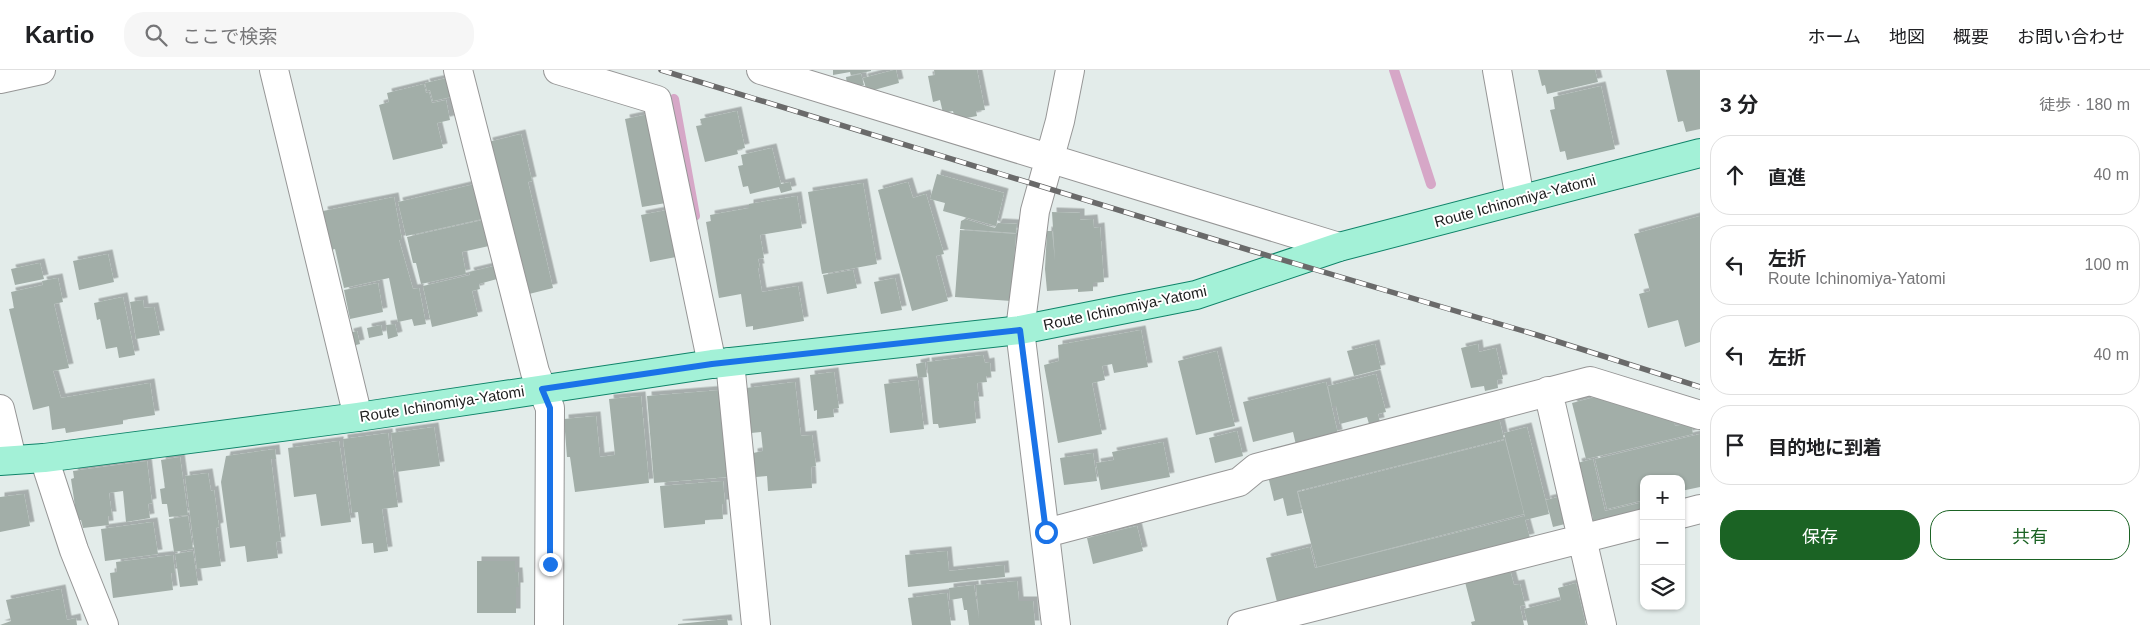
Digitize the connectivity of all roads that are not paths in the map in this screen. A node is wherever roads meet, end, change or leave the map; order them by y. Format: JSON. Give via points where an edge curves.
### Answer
{"nodes":[{"id":1,"x":41,"y":70,"type":"edge"},
{"id":2,"x":274,"y":70,"type":"edge"},
{"id":3,"x":458,"y":70,"type":"edge"},
{"id":4,"x":558,"y":70,"type":"edge"},
{"id":5,"x":761,"y":70,"type":"edge"},
{"id":6,"x":1070,"y":70,"type":"edge"},
{"id":7,"x":1497,"y":70,"type":"edge"},
{"id":8,"x":806,"y":77,"type":"edge"},
{"id":9,"x":0,"y":80,"type":"edge"},
{"id":10,"x":1700,"y":153,"type":"edge"},
{"id":11,"x":1050,"y":159,"type":"junction"},
{"id":12,"x":1520,"y":199,"type":"junction"},
{"id":13,"x":1340,"y":247,"type":"junction"},
{"id":14,"x":1020,"y":330,"type":"junction"},
{"id":15,"x":721,"y":363,"type":"junction"},
{"id":16,"x":542,"y":389,"type":"junction"},
{"id":17,"x":1548,"y":391,"type":"junction"},
{"id":18,"x":0,"y":409,"type":"edge"},
{"id":19,"x":1700,"y":415,"type":"edge"},
{"id":20,"x":358,"y":417,"type":"junction"},
{"id":21,"x":44,"y":458,"type":"junction"},
{"id":22,"x":6,"y":460,"type":"edge"},
{"id":23,"x":1700,"y":509,"type":"edge"},
{"id":24,"x":1685,"y":513,"type":"edge"},
{"id":25,"x":1640,"y":524,"type":"edge"},
{"id":26,"x":1046,"y":532,"type":"junction"},
{"id":27,"x":1582,"y":539,"type":"junction"},
{"id":28,"x":104,"y":625,"type":"edge"},
{"id":29,"x":549,"y":625,"type":"edge"},
{"id":30,"x":756,"y":625,"type":"edge"},
{"id":31,"x":1056,"y":625,"type":"edge"},
{"id":32,"x":1242,"y":625,"type":"edge"},
{"id":33,"x":1602,"y":625,"type":"edge"}],
"edges":[{"from":1,"to":9,"type":"street"},
{"from":2,"to":20,"type":"street"},
{"from":3,"to":16,"type":"street"},
{"from":4,"to":15,"type":"street","via":[[657,100]]},
{"from":5,"to":8,"type":"street"},
{"from":6,"to":11,"type":"street"},
{"from":7,"to":12,"type":"street"},
{"from":8,"to":11,"type":"street"},
{"from":10,"to":12,"type":"main road","name":"Route Ichinomiya-Yatomi"},
{"from":11,"to":13,"type":"street"},
{"from":11,"to":14,"type":"street","via":[[1035,211]]},
{"from":12,"to":13,"type":"main road","name":"Route Ichinomiya-Yatomi"},
{"from":13,"to":14,"type":"main road","name":"Route Ichinomiya-Yatomi","via":[[1196,295]]},
{"from":14,"to":15,"type":"main road","name":"Route Ichinomiya-Yatomi"},
{"from":14,"to":26,"type":"street"},
{"from":15,"to":16,"type":"main road","name":"Route Ichinomiya-Yatomi"},
{"from":15,"to":30,"type":"street"},
{"from":16,"to":20,"type":"main road","name":"Route Ichinomiya-Yatomi"},
{"from":16,"to":29,"type":"street","via":[[550,408]]},
{"from":17,"to":19,"type":"street","via":[[1590,381]]},
{"from":17,"to":26,"type":"street","via":[[1256,468],[1239,482]]},
{"from":17,"to":27,"type":"street"},
{"from":18,"to":22,"type":"street"},
{"from":20,"to":21,"type":"main road","name":"Route Ichinomiya-Yatomi"},
{"from":21,"to":22,"type":"main road","name":"Route Ichinomiya-Yatomi"},
{"from":21,"to":28,"type":"street","via":[[74,550]]},
{"from":23,"to":24,"type":"street"},
{"from":25,"to":27,"type":"street"},
{"from":26,"to":31,"type":"street"},
{"from":27,"to":32,"type":"street"},
{"from":27,"to":33,"type":"street"}]}
